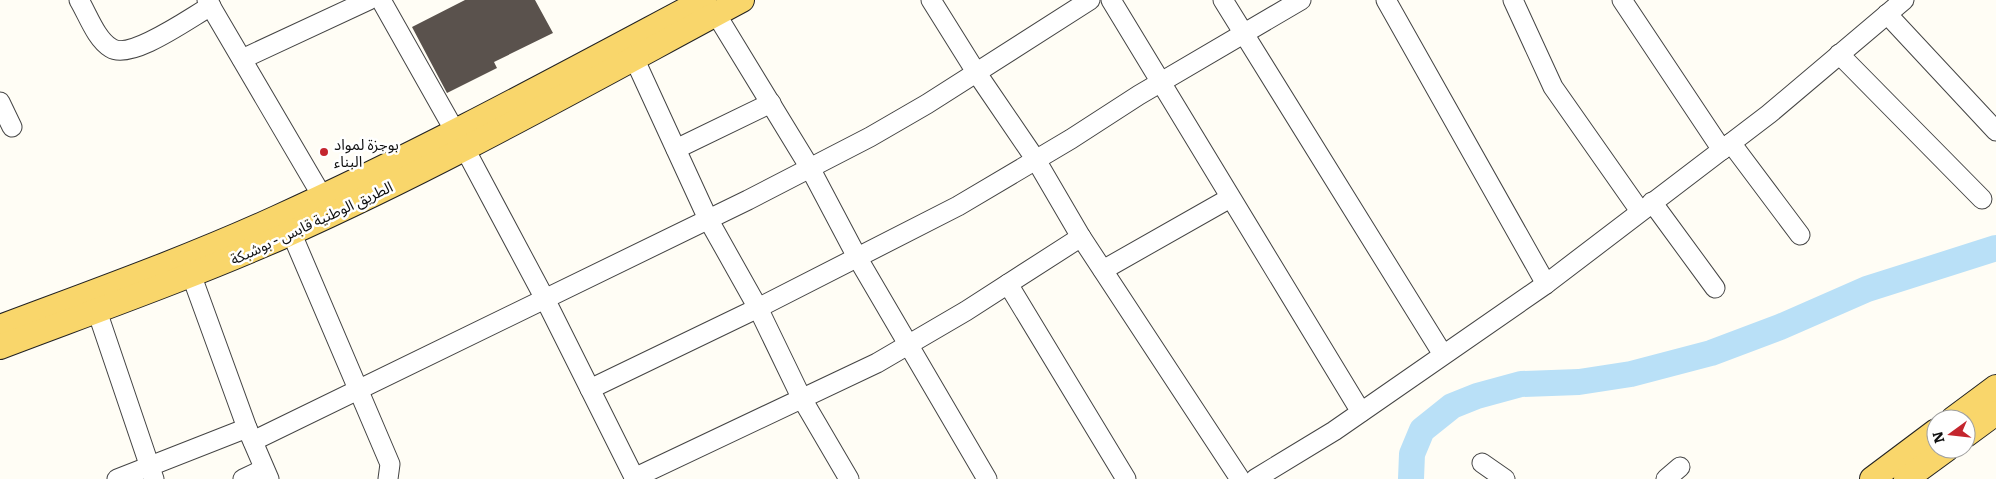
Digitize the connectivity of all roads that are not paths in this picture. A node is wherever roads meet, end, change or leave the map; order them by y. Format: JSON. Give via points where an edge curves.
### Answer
{"nodes":[{"id":1,"x":79,"y":0,"type":"edge"},
{"id":2,"x":369,"y":0,"type":"edge"},
{"id":3,"x":380,"y":0,"type":"edge"},
{"id":4,"x":742,"y":0,"type":"edge"},
{"id":5,"x":931,"y":0,"type":"edge"},
{"id":6,"x":1090,"y":0,"type":"edge"},
{"id":7,"x":1111,"y":0,"type":"edge"},
{"id":8,"x":1224,"y":0,"type":"edge"},
{"id":9,"x":1301,"y":0,"type":"edge"},
{"id":10,"x":1386,"y":0,"type":"edge"},
{"id":11,"x":1513,"y":0,"type":"edge"},
{"id":12,"x":1622,"y":0,"type":"edge"},
{"id":13,"x":1904,"y":0,"type":"edge"},
{"id":14,"x":209,"y":3,"type":"edge"},
{"id":15,"x":710,"y":7,"type":"edge"},
{"id":16,"x":1887,"y":14,"type":"junction"},
{"id":17,"x":1243,"y":33,"type":"junction"},
{"id":18,"x":1839,"y":54,"type":"junction"},
{"id":19,"x":634,"y":58,"type":"junction"},
{"id":20,"x":242,"y":59,"type":"junction"},
{"id":21,"x":976,"y":72,"type":"junction"},
{"id":22,"x":1160,"y":83,"type":"junction"},
{"id":23,"x":0,"y":102,"type":"edge"},
{"id":24,"x":771,"y":103,"type":"junction"},
{"id":25,"x":12,"y":127,"type":"dead end"},
{"id":26,"x":1996,"y":131,"type":"edge"},
{"id":27,"x":460,"y":140,"type":"junction"},
{"id":28,"x":1727,"y":147,"type":"junction"},
{"id":29,"x":676,"y":149,"type":"junction"},
{"id":30,"x":1036,"y":160,"type":"junction"},
{"id":31,"x":810,"y":168,"type":"junction"},
{"id":32,"x":322,"y":196,"type":"junction"},
{"id":33,"x":1230,"y":198,"type":"junction"},
{"id":34,"x":1982,"y":199,"type":"dead end"},
{"id":35,"x":1646,"y":207,"type":"junction"},
{"id":36,"x":708,"y":219,"type":"junction"},
{"id":37,"x":291,"y":232,"type":"junction"},
{"id":38,"x":1800,"y":235,"type":"dead end"},
{"id":39,"x":1081,"y":237,"type":"junction"},
{"id":40,"x":857,"y":257,"type":"junction"},
{"id":41,"x":188,"y":267,"type":"junction"},
{"id":42,"x":1103,"y":270,"type":"junction"},
{"id":43,"x":1008,"y":284,"type":"junction"},
{"id":44,"x":1546,"y":284,"type":"junction"},
{"id":45,"x":1714,"y":288,"type":"dead end"},
{"id":46,"x":545,"y":299,"type":"junction"},
{"id":47,"x":758,"y":308,"type":"junction"},
{"id":48,"x":97,"y":311,"type":"junction"},
{"id":49,"x":0,"y":326,"type":"edge"},
{"id":50,"x":908,"y":345,"type":"junction"},
{"id":51,"x":0,"y":347,"type":"edge"},
{"id":52,"x":1442,"y":353,"type":"junction"},
{"id":53,"x":1996,"y":387,"type":"edge"},
{"id":54,"x":590,"y":389,"type":"junction"},
{"id":55,"x":357,"y":390,"type":"junction"},
{"id":56,"x":801,"y":397,"type":"junction"},
{"id":57,"x":1966,"y":409,"type":"edge"},
{"id":58,"x":1361,"y":412,"type":"junction"},
{"id":59,"x":1996,"y":413,"type":"edge"},
{"id":60,"x":1976,"y":428,"type":"edge"},
{"id":61,"x":250,"y":435,"type":"junction"},
{"id":62,"x":1926,"y":438,"type":"edge"},
{"id":63,"x":1933,"y":459,"type":"edge"},
{"id":64,"x":1482,"y":463,"type":"dead end"},
{"id":65,"x":152,"y":472,"type":"edge"},
{"id":66,"x":266,"y":474,"type":"edge"},
{"id":67,"x":635,"y":478,"type":"edge"},
{"id":68,"x":117,"y":479,"type":"edge"},
{"id":69,"x":243,"y":479,"type":"edge"},
{"id":70,"x":388,"y":479,"type":"edge"},
{"id":71,"x":849,"y":479,"type":"edge"},
{"id":72,"x":987,"y":479,"type":"edge"},
{"id":73,"x":1126,"y":479,"type":"edge"},
{"id":74,"x":1240,"y":479,"type":"edge"},
{"id":75,"x":1255,"y":479,"type":"edge"},
{"id":76,"x":1505,"y":479,"type":"edge"},
{"id":77,"x":1872,"y":479,"type":"edge"},
{"id":78,"x":1906,"y":479,"type":"edge"}],
"edges":[{"from":1,"to":14,"type":"street","via":[[101,37],[112,50],[120,51],[139,48]]},
{"from":2,"to":20,"type":"street"},
{"from":3,"to":27,"type":"street"},
{"from":4,"to":15,"type":"main road","name":"الطريق الوطنية قابس - بوشبكة"},
{"from":5,"to":21,"type":"street"},
{"from":6,"to":21,"type":"street"},
{"from":7,"to":22,"type":"street"},
{"from":8,"to":17,"type":"street"},
{"from":9,"to":17,"type":"street"},
{"from":10,"to":44,"type":"street"},
{"from":11,"to":35,"type":"street","via":[[1553,87]]},
{"from":12,"to":28,"type":"street"},
{"from":13,"to":16,"type":"street"},
{"from":14,"to":20,"type":"street"},
{"from":15,"to":19,"type":"main road","name":"الطريق الوطنية قابس - بوشبكة"},
{"from":15,"to":24,"type":"street"},
{"from":15,"to":27,"type":"main road","name":"الطريق الوطنية قابس - بوشبكة"},
{"from":16,"to":18,"type":"street"},
{"from":16,"to":26,"type":"street"},
{"from":17,"to":22,"type":"street"},
{"from":17,"to":52,"type":"street"},
{"from":18,"to":28,"type":"street"},
{"from":18,"to":34,"type":"street"},
{"from":19,"to":27,"type":"main road","name":"الطريق الوطنية قابس - بوشبكة"},
{"from":19,"to":29,"type":"street"},
{"from":20,"to":32,"type":"street"},
{"from":21,"to":30,"type":"street"},
{"from":21,"to":31,"type":"street","via":[[920,109]]},
{"from":22,"to":30,"type":"street"},
{"from":22,"to":33,"type":"street"},
{"from":23,"to":25,"type":"street"},
{"from":24,"to":29,"type":"street"},
{"from":24,"to":31,"type":"street"},
{"from":27,"to":32,"type":"main road","name":"الطريق الوطنية قابس - بوشبكة"},
{"from":27,"to":37,"type":"main road","name":"الطريق الوطنية قابس - بوشبكة"},
{"from":27,"to":46,"type":"street"},
{"from":28,"to":35,"type":"street"},
{"from":28,"to":38,"type":"street"},
{"from":29,"to":36,"type":"street"},
{"from":30,"to":39,"type":"street"},
{"from":30,"to":40,"type":"street","via":[[958,206]]},
{"from":31,"to":36,"type":"street"},
{"from":31,"to":40,"type":"street"},
{"from":32,"to":41,"type":"main road","name":"الطريق الوطنية قابس - بوشبكة"},
{"from":33,"to":42,"type":"street"},
{"from":33,"to":58,"type":"street"},
{"from":35,"to":44,"type":"street"},
{"from":35,"to":45,"type":"street"},
{"from":36,"to":46,"type":"street"},
{"from":36,"to":47,"type":"street"},
{"from":37,"to":41,"type":"main road","name":"الطريق الوطنية قابس - بوشبكة"},
{"from":37,"to":55,"type":"street"},
{"from":39,"to":42,"type":"street"},
{"from":39,"to":43,"type":"street"},
{"from":40,"to":47,"type":"street"},
{"from":40,"to":50,"type":"street"},
{"from":41,"to":48,"type":"main road","name":"الطريق الوطنية قابس - بوشبكة"},
{"from":41,"to":49,"type":"main road","name":"الطريق الوطنية قابس - بوشبكة"},
{"from":41,"to":61,"type":"street"},
{"from":42,"to":74,"type":"street"},
{"from":43,"to":50,"type":"street"},
{"from":43,"to":73,"type":"street"},
{"from":44,"to":52,"type":"street"},
{"from":46,"to":54,"type":"street"},
{"from":46,"to":55,"type":"street"},
{"from":47,"to":54,"type":"street"},
{"from":47,"to":56,"type":"street"},
{"from":48,"to":51,"type":"main road","name":"الطريق الوطنية قابس - بوشبكة"},
{"from":48,"to":65,"type":"street"},
{"from":50,"to":56,"type":"street"},
{"from":50,"to":72,"type":"street"},
{"from":52,"to":58,"type":"street"},
{"from":53,"to":57,"type":"main road"},
{"from":54,"to":67,"type":"street"},
{"from":55,"to":61,"type":"street"},
{"from":55,"to":70,"type":"street","via":[[390,464]]},
{"from":56,"to":67,"type":"street"},
{"from":56,"to":71,"type":"street"},
{"from":58,"to":75,"type":"street"},
{"from":59,"to":60,"type":"main road"},
{"from":61,"to":65,"type":"street"},
{"from":61,"to":66,"type":"street"},
{"from":62,"to":77,"type":"main road"},
{"from":63,"to":78,"type":"main road"},
{"from":64,"to":76,"type":"street"},
{"from":65,"to":68,"type":"street"},
{"from":66,"to":69,"type":"street"}]}
